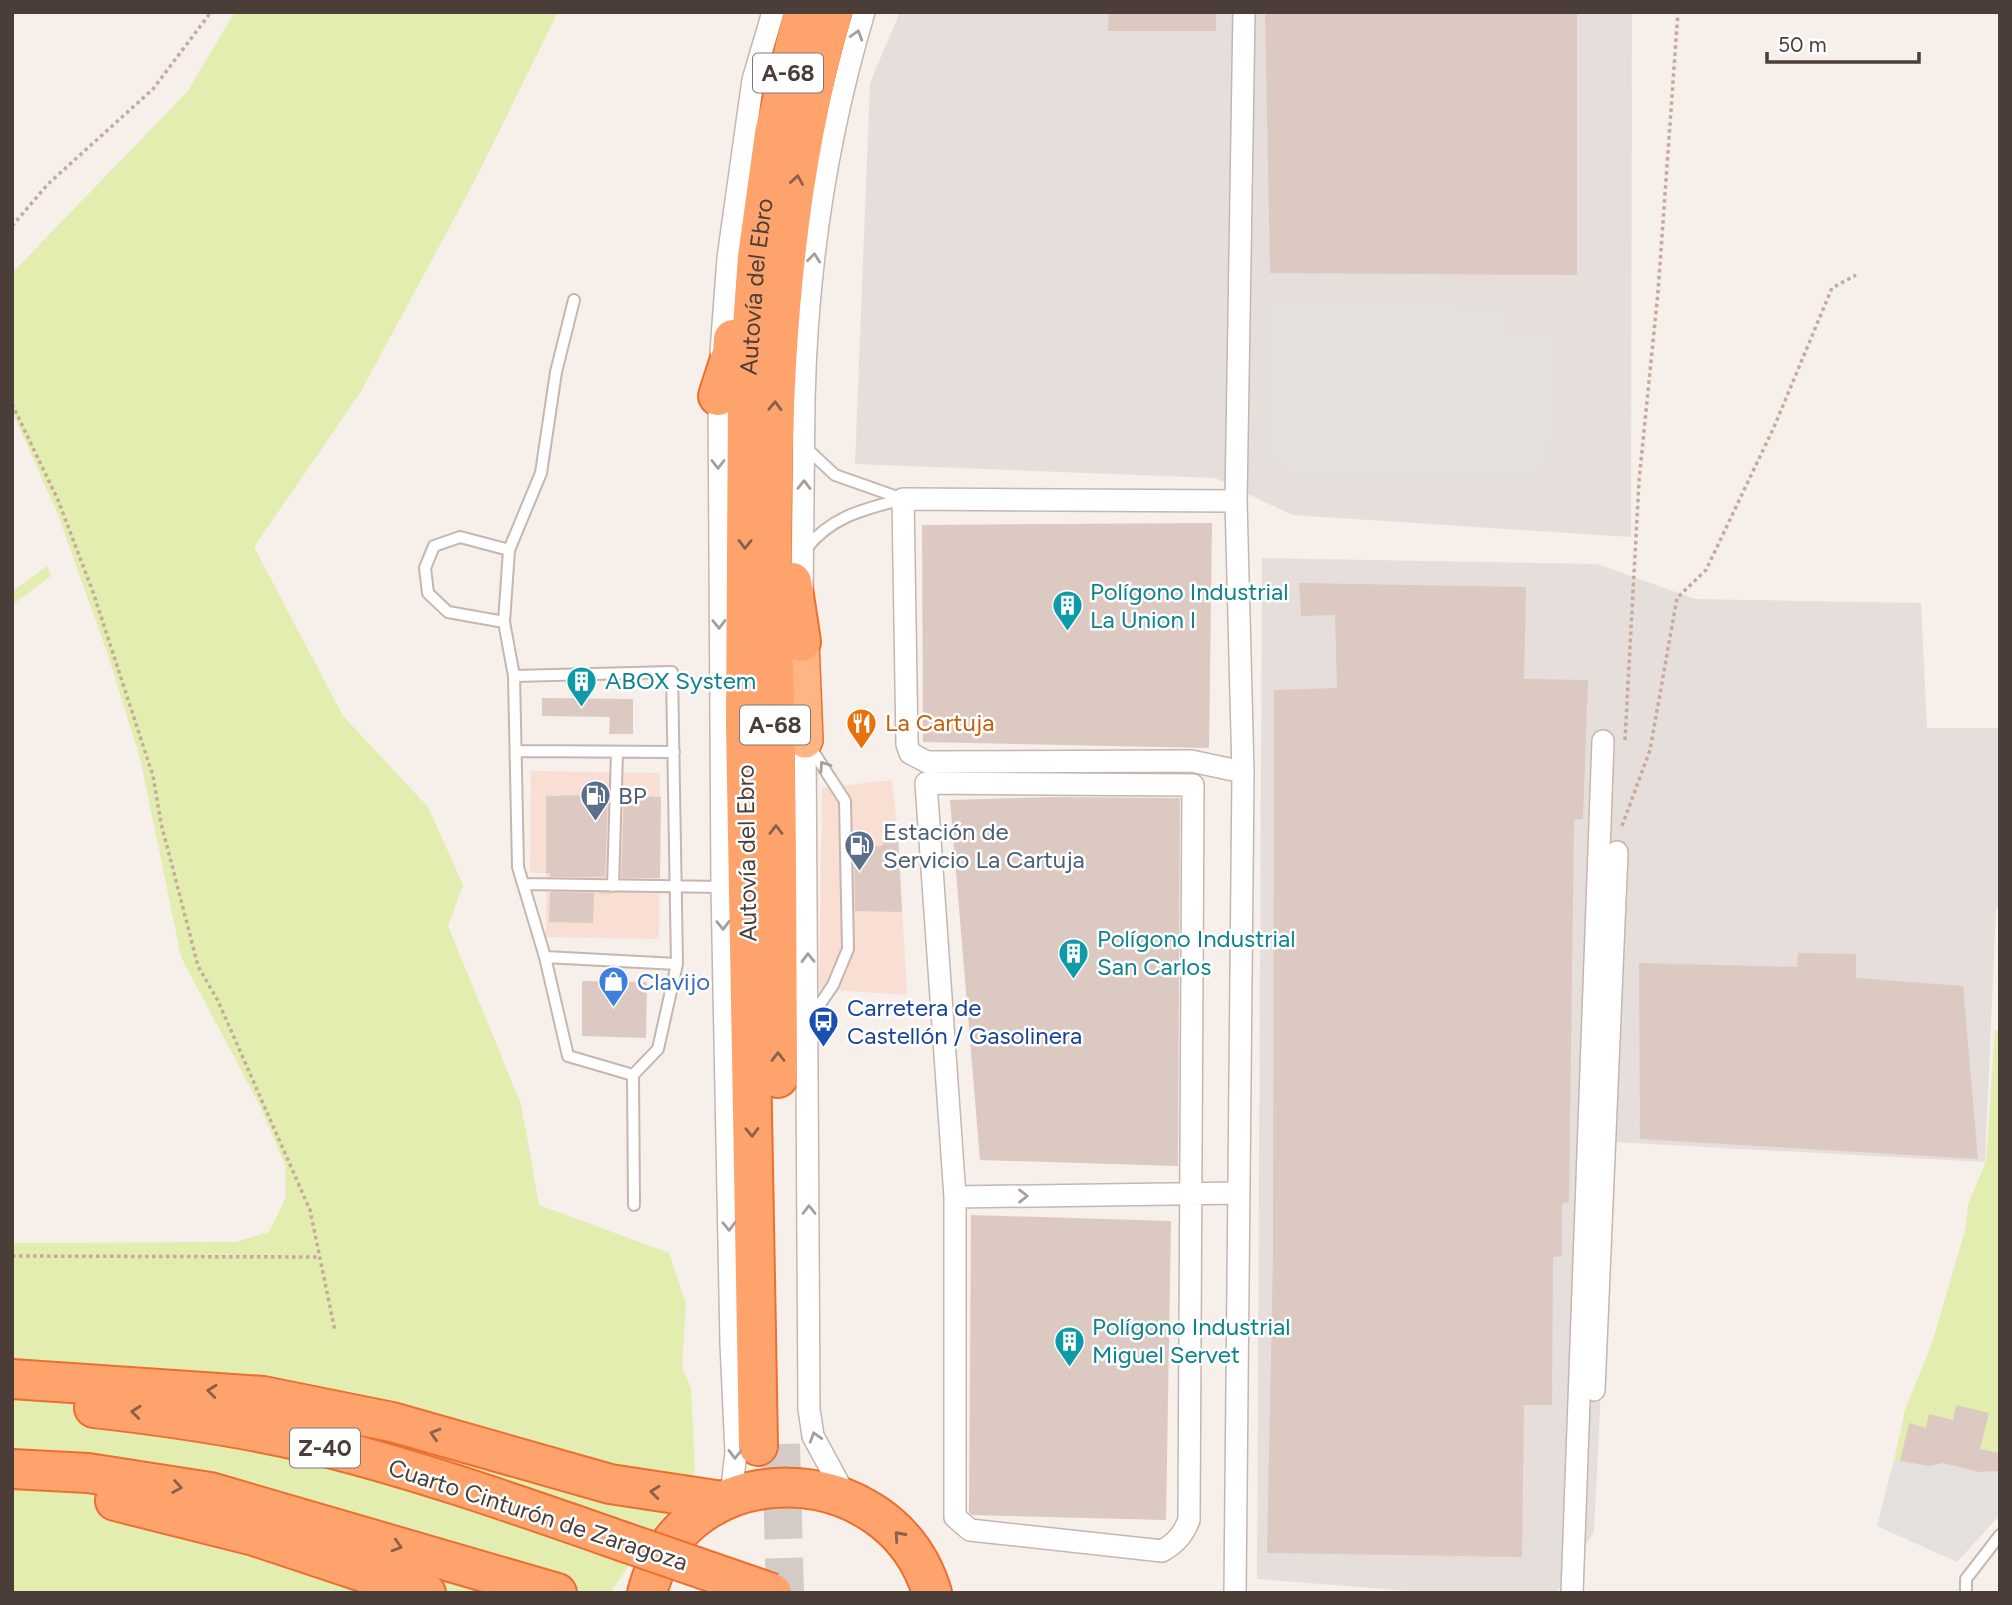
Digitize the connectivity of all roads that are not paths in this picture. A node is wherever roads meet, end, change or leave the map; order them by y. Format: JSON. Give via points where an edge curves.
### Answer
{"nodes":[{"id":1,"x":773,"y":12,"type":"edge"},
{"id":2,"x":803,"y":12,"type":"edge"},
{"id":3,"x":833,"y":12,"type":"edge"},
{"id":4,"x":864,"y":12,"type":"edge"},
{"id":5,"x":1244,"y":12,"type":"edge"},
{"id":6,"x":774,"y":134,"type":"junction"},
{"id":7,"x":574,"y":300,"type":"dead end"},
{"id":8,"x":718,"y":396,"type":"junction"},
{"id":9,"x":790,"y":456,"type":"junction"},
{"id":10,"x":902,"y":499,"type":"junction"},
{"id":11,"x":1236,"y":501,"type":"junction"},
{"id":12,"x":509,"y":550,"type":"junction"},
{"id":13,"x":803,"y":554,"type":"junction"},
{"id":14,"x":504,"y":622,"type":"junction"},
{"id":15,"x":801,"y":642,"type":"junction"},
{"id":16,"x":514,"y":676,"type":"junction"},
{"id":17,"x":805,"y":740,"type":"junction"},
{"id":18,"x":1603,"y":741,"type":"dead end"},
{"id":19,"x":516,"y":751,"type":"junction"},
{"id":20,"x":617,"y":752,"type":"junction"},
{"id":21,"x":674,"y":752,"type":"junction"},
{"id":22,"x":1243,"y":772,"type":"junction"},
{"id":23,"x":1193,"y":785,"type":"junction"},
{"id":24,"x":1617,"y":852,"type":"road end"},
{"id":25,"x":523,"y":884,"type":"junction"},
{"id":26,"x":613,"y":886,"type":"junction"},
{"id":27,"x":676,"y":887,"type":"junction"},
{"id":28,"x":722,"y":887,"type":"junction"},
{"id":29,"x":544,"y":957,"type":"junction"},
{"id":30,"x":677,"y":964,"type":"junction"},
{"id":31,"x":808,"y":1021,"type":"junction"},
{"id":32,"x":633,"y":1075,"type":"junction"},
{"id":33,"x":1239,"y":1193,"type":"junction"},
{"id":34,"x":1190,"y":1195,"type":"junction"},
{"id":35,"x":955,"y":1197,"type":"junction"},
{"id":36,"x":634,"y":1205,"type":"dead end"},
{"id":37,"x":12,"y":1379,"type":"edge"},
{"id":38,"x":12,"y":1399,"type":"edge"},
{"id":39,"x":12,"y":1469,"type":"edge"},
{"id":40,"x":12,"y":1487,"type":"edge"},
{"id":41,"x":846,"y":1497,"type":"junction"},
{"id":42,"x":727,"y":1499,"type":"junction"},
{"id":43,"x":2000,"y":1535,"type":"edge"},
{"id":44,"x":1572,"y":1584,"type":"edge"},
{"id":45,"x":934,"y":1589,"type":"edge"},
{"id":46,"x":426,"y":1593,"type":"edge"},
{"id":47,"x":557,"y":1593,"type":"edge"},
{"id":48,"x":647,"y":1593,"type":"edge"},
{"id":49,"x":772,"y":1593,"type":"edge"},
{"id":50,"x":1235,"y":1593,"type":"edge"},
{"id":51,"x":1966,"y":1593,"type":"edge"}],
"edges":[{"from":1,"to":8,"type":"street","via":[[753,80],[747,121],[728,258]]},
{"from":2,"to":6,"type":"highway","name":"Autovía del Ebro","number":"A-68"},
{"from":9,"to":3,"type":"highway","name":"Autovía del Ebro","number":"A-68","one_way":true,"via":[[775,397],[786,256],[812,84]]},
{"from":9,"to":4,"type":"street","one_way":true,"via":[[804,398],[814,255],[842,86]]},
{"from":5,"to":11,"type":"street"},
{"from":6,"to":8,"type":"highway","via":[[754,165],[732,353]]},
{"from":6,"to":9,"type":"highway","name":"Autovía del Ebro","number":"A-68","one_way":true,"via":[[757,257],[747,397],[745,724],[770,1445],[773,641]]},
{"from":7,"to":12,"type":"lane","via":[[556,372],[541,473]]},
{"from":8,"to":28,"type":"street","one_way":true},
{"from":9,"to":10,"type":"lane"},
{"from":13,"to":9,"type":"street","one_way":true},
{"from":9,"to":15,"type":"highway"},
{"from":10,"to":11,"type":"street"},
{"from":10,"to":13,"type":"lane","via":[[827,525]]},
{"from":10,"to":22,"type":"street","via":[[906,744],[918,759],[1191,761]]},
{"from":11,"to":22,"type":"street"},
{"from":12,"to":14,"type":"lane"},
{"from":12,"to":14,"type":"lane","via":[[460,537],[434,546],[425,568],[428,593],[448,612]]},
{"from":13,"to":15,"type":"street"},
{"from":14,"to":16,"type":"lane"},
{"from":15,"to":17,"type":"highway"},
{"from":16,"to":19,"type":"lane"},
{"from":16,"to":21,"type":"lane","via":[[672,672]]},
{"from":31,"to":17,"type":"street","one_way":true},
{"from":31,"to":17,"type":"lane","one_way":true,"via":[[843,965],[848,939],[845,801]]},
{"from":18,"to":44,"type":"street"},
{"from":19,"to":20,"type":"lane"},
{"from":19,"to":25,"type":"lane","via":[[518,867]]},
{"from":20,"to":21,"type":"lane"},
{"from":20,"to":26,"type":"lane"},
{"from":21,"to":27,"type":"lane"},
{"from":22,"to":23,"type":"street"},
{"from":22,"to":33,"type":"street"},
{"from":23,"to":34,"type":"street"},
{"from":23,"to":35,"type":"street","via":[[926,783]]},
{"from":24,"to":44,"type":"street","via":[[1588,1532]]},
{"from":25,"to":26,"type":"lane"},
{"from":25,"to":29,"type":"lane"},
{"from":26,"to":27,"type":"lane"},
{"from":27,"to":28,"type":"lane"},
{"from":27,"to":30,"type":"lane"},
{"from":28,"to":42,"type":"street","one_way":true,"via":[[736,1452]]},
{"from":29,"to":30,"type":"lane"},
{"from":29,"to":32,"type":"lane","via":[[568,1056]]},
{"from":30,"to":32,"type":"lane","via":[[658,1049]]},
{"from":41,"to":31,"type":"street","one_way":true,"via":[[813,1436],[809,1409]]},
{"from":32,"to":36,"type":"lane"},
{"from":33,"to":34,"type":"street"},
{"from":33,"to":50,"type":"street"},
{"from":35,"to":34,"type":"street","one_way":true},
{"from":34,"to":35,"type":"street","via":[[1189,1520],[1178,1540],[1162,1551],[970,1530],[955,1517]]},
{"from":42,"to":37,"type":"highway","one_way":true,"via":[[610,1484],[392,1422],[263,1396]]},
{"from":49,"to":38,"type":"highway","name":"Cuarto Cinturón de Zaragoza","number":"Z-40","one_way":true,"bridge":true,"via":[[525,1508],[305,1442],[158,1415]]},
{"from":39,"to":47,"type":"highway","one_way":true,"via":[[88,1473],[210,1492]]},
{"from":40,"to":46,"type":"highway","via":[[87,1496],[213,1524]]},
{"from":41,"to":42,"type":"highway","via":[[803,1486],[777,1486]]},
{"from":45,"to":41,"type":"highway","one_way":true,"via":[[896,1531],[873,1511]]},
{"from":42,"to":48,"type":"highway","via":[[680,1534],[662,1557]]},
{"from":43,"to":51,"type":"lane","via":[[1966,1579]]}]}
